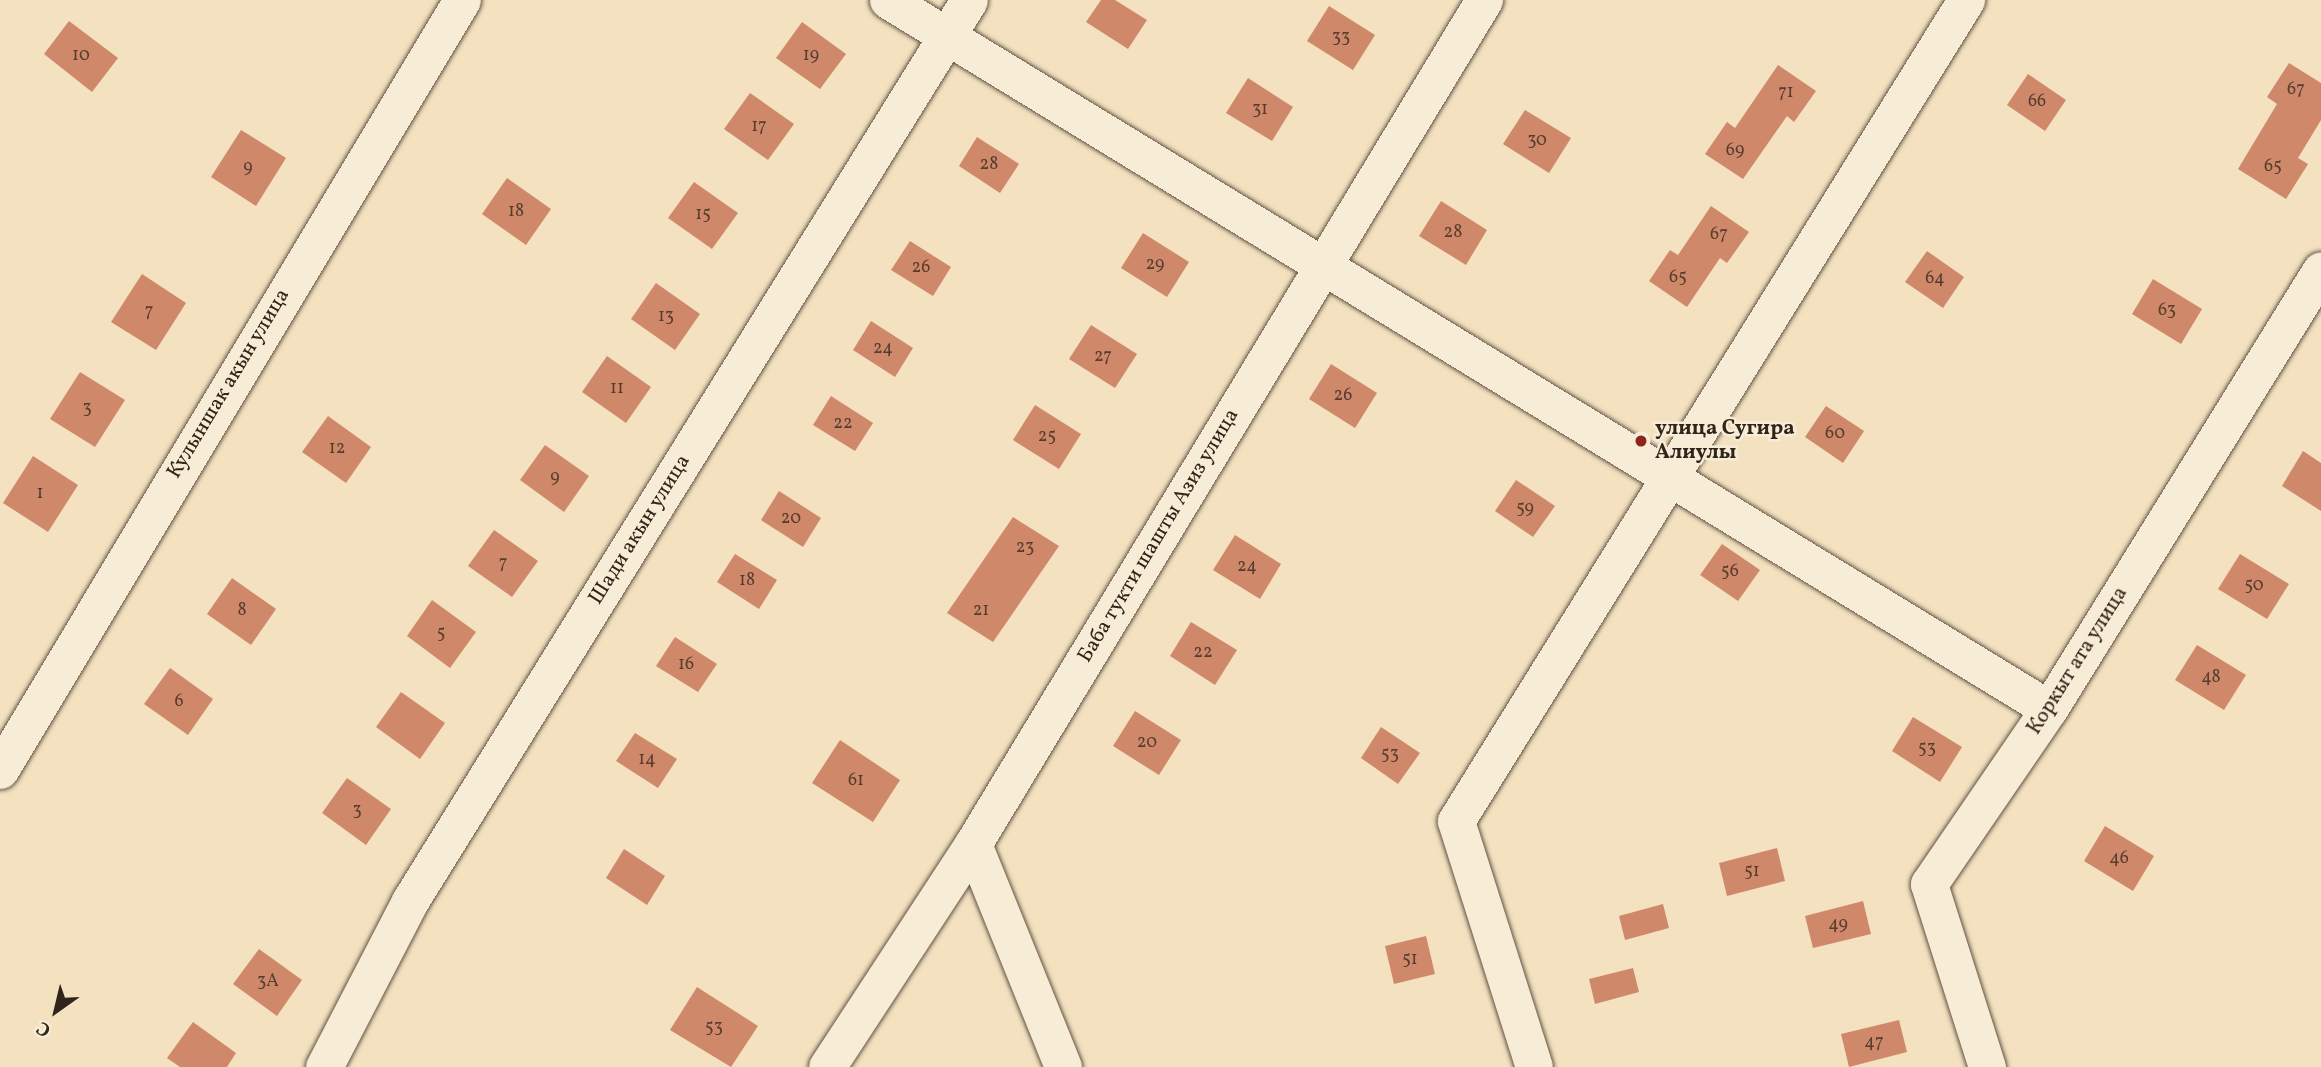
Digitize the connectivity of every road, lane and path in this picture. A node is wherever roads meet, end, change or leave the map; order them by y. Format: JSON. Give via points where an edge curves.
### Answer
{"nodes":[{"id":1,"x":462,"y":0,"type":"edge"},
{"id":2,"x":888,"y":0,"type":"edge"},
{"id":3,"x":970,"y":0,"type":"edge"},
{"id":4,"x":1484,"y":0,"type":"edge"},
{"id":5,"x":1966,"y":0,"type":"edge"},
{"id":6,"x":947,"y":36,"type":"junction"},
{"id":7,"x":1322,"y":266,"type":"junction"},
{"id":8,"x":2321,"y":270,"type":"edge"},
{"id":9,"x":1670,"y":478,"type":"junction"},
{"id":10,"x":2049,"y":709,"type":"junction"},
{"id":11,"x":0,"y":770,"type":"edge"},
{"id":12,"x":972,"y":844,"type":"junction"},
{"id":13,"x":324,"y":1067,"type":"edge"},
{"id":14,"x":827,"y":1067,"type":"edge"},
{"id":15,"x":1063,"y":1067,"type":"edge"},
{"id":16,"x":1534,"y":1067,"type":"edge"},
{"id":17,"x":1987,"y":1067,"type":"edge"}],
"edges":[{"from":1,"to":11,"type":"street","name":"Кулыншак акын улица"},
{"from":2,"to":6,"type":"street"},
{"from":3,"to":6,"type":"street","name":"Шади акын улица"},
{"from":4,"to":7,"type":"street","name":"Баба тукти шашты Азиз улица"},
{"from":5,"to":9,"type":"street"},
{"from":6,"to":7,"type":"street"},
{"from":6,"to":13,"type":"street","name":"Шади акын улица","via":[[410,901]]},
{"from":7,"to":9,"type":"street"},
{"from":7,"to":12,"type":"street","name":"Баба тукти шашты Азиз улица"},
{"from":8,"to":10,"type":"street","name":"Коркыт ата улица"},
{"from":9,"to":10,"type":"street"},
{"from":9,"to":16,"type":"street","via":[[1456,821]]},
{"from":10,"to":17,"type":"street","name":"Коркыт ата улица","via":[[1929,884]]},
{"from":12,"to":14,"type":"street","name":"Баба тукти шашты Азиз улица"},
{"from":12,"to":15,"type":"street"}]}
